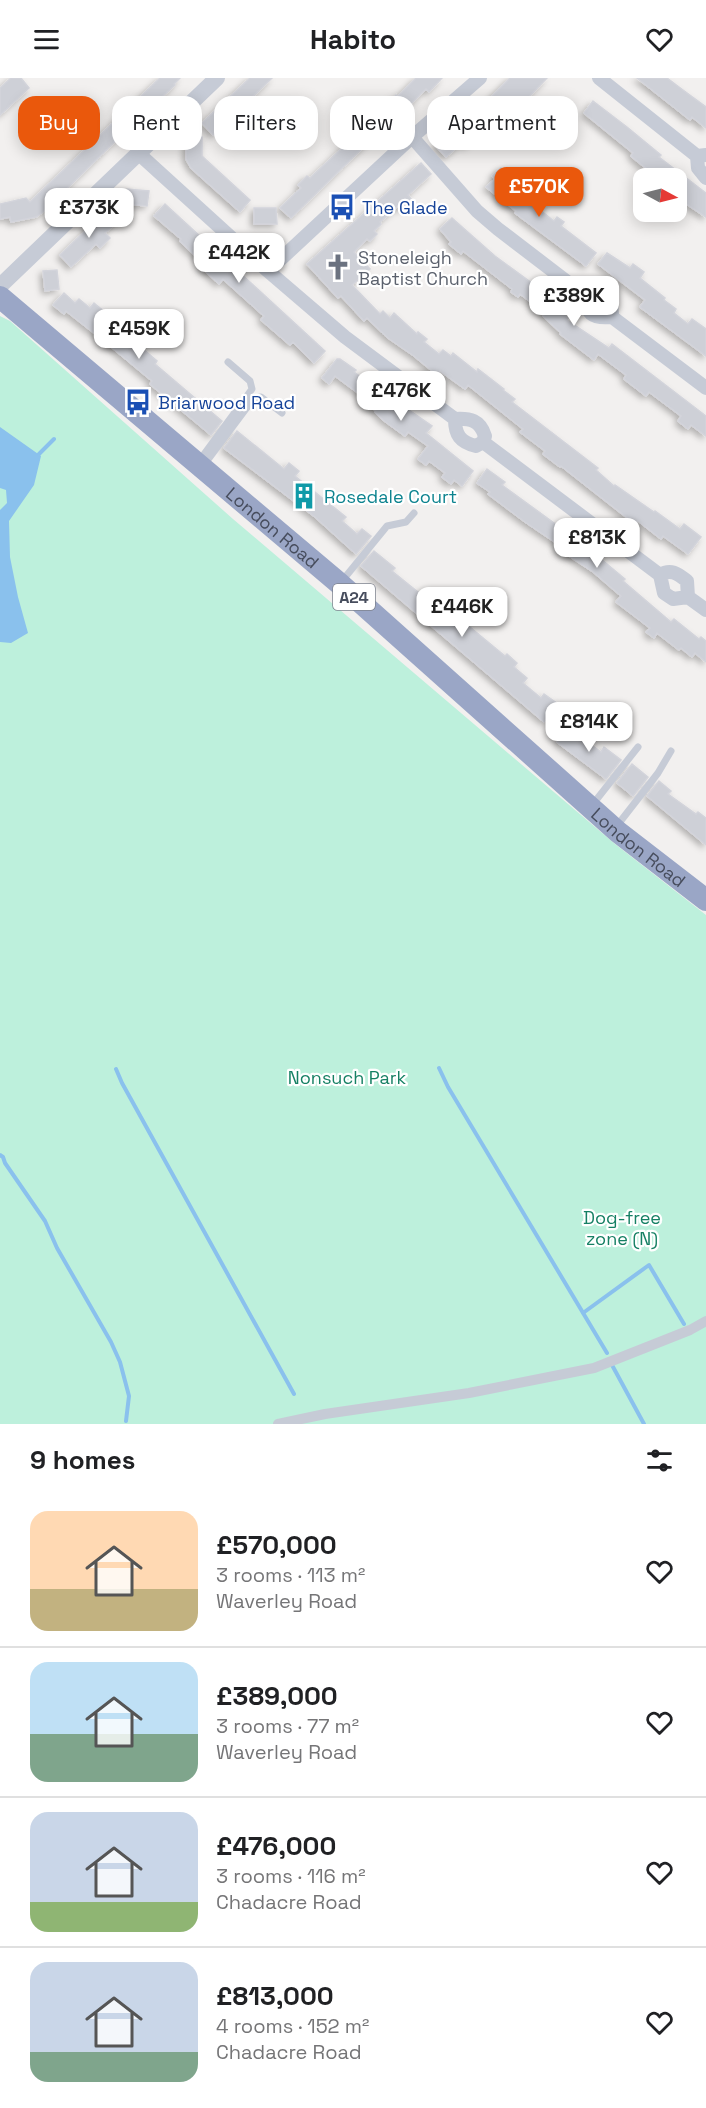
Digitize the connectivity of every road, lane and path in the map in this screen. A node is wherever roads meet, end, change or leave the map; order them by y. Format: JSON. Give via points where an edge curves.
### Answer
{"nodes":[{"id":1,"x":217,"y":78,"type":"edge"},
{"id":2,"x":480,"y":78,"type":"edge"},
{"id":3,"x":599,"y":78,"type":"edge"},
{"id":4,"x":415,"y":134,"type":"edge"},
{"id":5,"x":415,"y":140,"type":"edge"},
{"id":6,"x":398,"y":150,"type":"edge"},
{"id":7,"x":138,"y":153,"type":"junction"},
{"id":8,"x":702,"y":156,"type":"edge"},
{"id":9,"x":706,"y":178,"type":"edge"},
{"id":10,"x":268,"y":271,"type":"junction"},
{"id":11,"x":0,"y":286,"type":"edge"},
{"id":12,"x":583,"y":294,"type":"junction"},
{"id":13,"x":0,"y":297,"type":"edge"},
{"id":14,"x":612,"y":317,"type":"junction"},
{"id":15,"x":228,"y":362,"type":"dead end"},
{"id":16,"x":706,"y":388,"type":"edge"},
{"id":17,"x":282,"y":412,"type":"dead end"},
{"id":18,"x":455,"y":419,"type":"junction"},
{"id":19,"x":483,"y":442,"type":"junction"},
{"id":20,"x":199,"y":466,"type":"junction"},
{"id":21,"x":414,"y":513,"type":"dead end"},
{"id":22,"x":660,"y":575,"type":"junction"},
{"id":23,"x":340,"y":585,"type":"junction"},
{"id":24,"x":688,"y":597,"type":"junction"},
{"id":25,"x":706,"y":610,"type":"edge"},
{"id":26,"x":638,"y":747,"type":"dead end"},
{"id":27,"x":671,"y":751,"type":"dead end"},
{"id":28,"x":591,"y":808,"type":"junction"},
{"id":29,"x":615,"y":828,"type":"junction"},
{"id":30,"x":706,"y":900,"type":"edge"},
{"id":31,"x":706,"y":1321,"type":"edge"},
{"id":32,"x":278,"y":1424,"type":"edge"}],
"edges":[{"from":1,"to":7,"type":"street"},
{"from":2,"to":4,"type":"street"},
{"from":3,"to":8,"type":"street"},
{"from":5,"to":12,"type":"street","via":[[477,211]]},
{"from":6,"to":10,"type":"street"},
{"from":7,"to":10,"type":"street"},
{"from":7,"to":11,"type":"street"},
{"from":8,"to":9,"type":"street","via":[[698,168]]},
{"from":10,"to":18,"type":"street","via":[[345,337]]},
{"from":12,"to":14,"type":"street","via":[[590,314]]},
{"from":12,"to":14,"type":"street","via":[[605,295],[613,308]]},
{"from":13,"to":20,"type":"highway","name":"London Road","number":"A24"},
{"from":14,"to":16,"type":"street"},
{"from":15,"to":20,"type":"lane","via":[[250,381],[252,389]]},
{"from":17,"to":20,"type":"lane","via":[[261,397],[254,398]]},
{"from":18,"to":19,"type":"street","via":[[477,422],[485,435]]},
{"from":18,"to":19,"type":"street","via":[[462,442],[476,446]]},
{"from":19,"to":22,"type":"street"},
{"from":20,"to":23,"type":"highway","name":"London Road","number":"A24"},
{"from":21,"to":23,"type":"lane","via":[[406,522],[387,526]]},
{"from":22,"to":24,"type":"street","via":[[664,593],[673,599]]},
{"from":22,"to":24,"type":"street","via":[[674,572],[687,581]]},
{"from":23,"to":28,"type":"highway","name":"London Road","number":"A24"},
{"from":24,"to":25,"type":"street"},
{"from":26,"to":28,"type":"lane"},
{"from":27,"to":29,"type":"lane"},
{"from":28,"to":29,"type":"highway","name":"London Road","number":"A24"},
{"from":29,"to":30,"type":"highway","name":"London Road","number":"A24"},
{"from":31,"to":32,"type":"street","via":[[594,1368]]}]}
